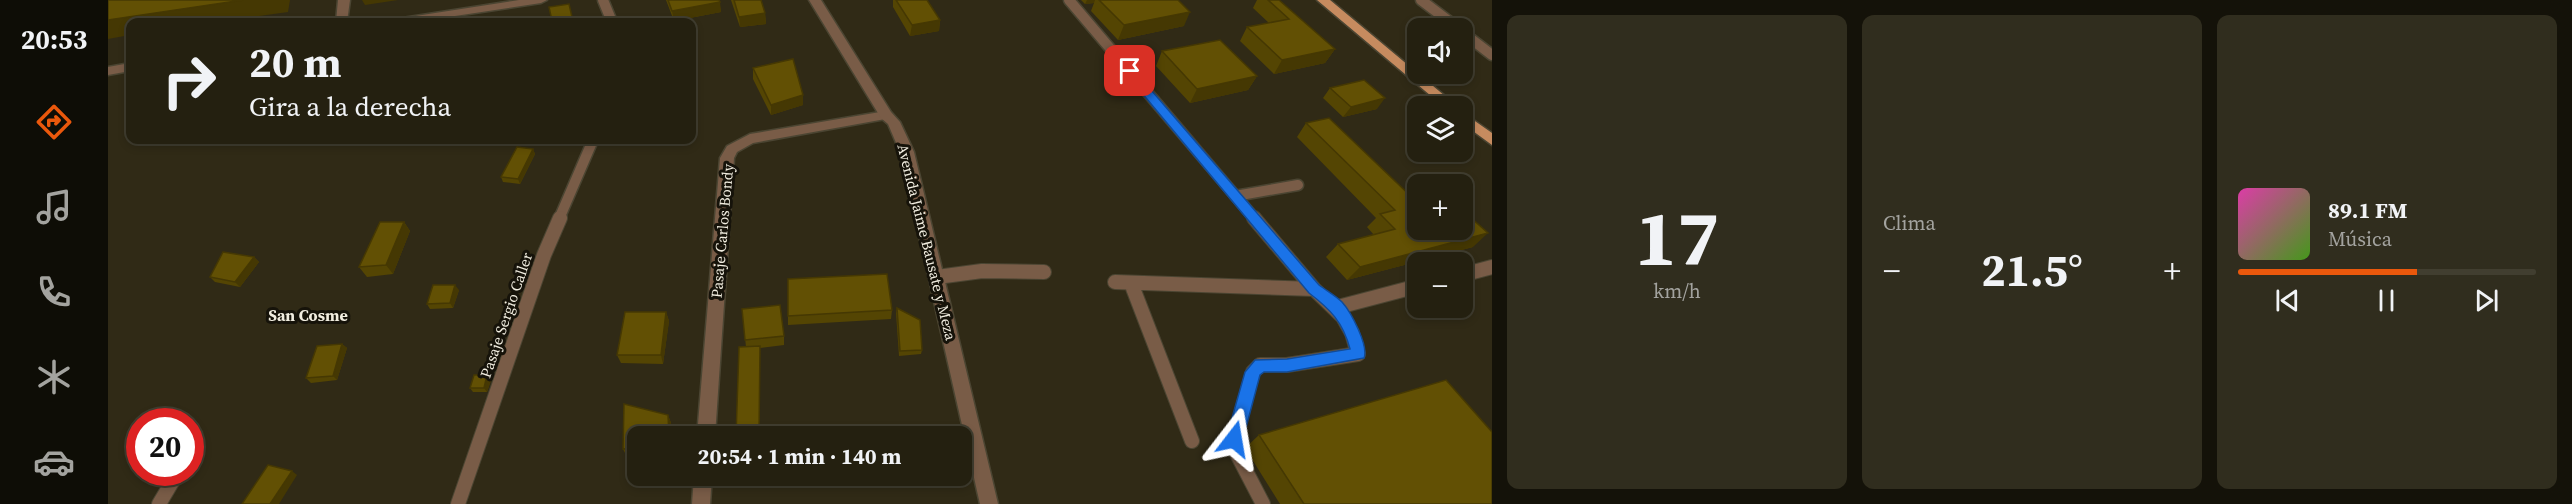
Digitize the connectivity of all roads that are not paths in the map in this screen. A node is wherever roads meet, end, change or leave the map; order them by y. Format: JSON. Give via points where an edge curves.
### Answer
{"nodes":[{"id":1,"x":344,"y":0,"type":"edge"},
{"id":2,"x":541,"y":0,"type":"edge"},
{"id":3,"x":603,"y":0,"type":"edge"},
{"id":4,"x":815,"y":0,"type":"edge"},
{"id":5,"x":1069,"y":0,"type":"edge"},
{"id":6,"x":1323,"y":0,"type":"edge"},
{"id":7,"x":1421,"y":0,"type":"edge"},
{"id":8,"x":342,"y":18,"type":"edge"},
{"id":9,"x":422,"y":18,"type":"edge"},
{"id":10,"x":610,"y":18,"type":"edge"},
{"id":11,"x":1445,"y":18,"type":"edge"},
{"id":12,"x":1473,"y":40,"type":"edge"},
{"id":13,"x":1492,"y":55,"type":"edge"},
{"id":14,"x":126,"y":68,"type":"edge"},
{"id":15,"x":108,"y":71,"type":"edge"},
{"id":16,"x":1439,"y":96,"type":"edge"},
{"id":17,"x":886,"y":114,"type":"junction"},
{"id":18,"x":1473,"y":125,"type":"edge"},
{"id":19,"x":1492,"y":140,"type":"edge"},
{"id":20,"x":590,"y":144,"type":"edge"},
{"id":21,"x":1298,"y":185,"type":"dead end"},
{"id":22,"x":1235,"y":196,"type":"junction"},
{"id":23,"x":1492,"y":267,"type":"edge"},
{"id":24,"x":1044,"y":272,"type":"dead end"},
{"id":25,"x":1473,"y":272,"type":"edge"},
{"id":26,"x":937,"y":277,"type":"junction"},
{"id":27,"x":1115,"y":282,"type":"dead end"},
{"id":28,"x":1131,"y":283,"type":"junction"},
{"id":29,"x":1314,"y":289,"type":"junction"},
{"id":30,"x":1407,"y":289,"type":"edge"},
{"id":31,"x":1338,"y":307,"type":"junction"},
{"id":32,"x":707,"y":426,"type":"edge"},
{"id":33,"x":1192,"y":441,"type":"dead end"},
{"id":34,"x":170,"y":486,"type":"edge"},
{"id":35,"x":702,"y":486,"type":"edge"},
{"id":36,"x":159,"y":504,"type":"edge"},
{"id":37,"x":458,"y":504,"type":"edge"},
{"id":38,"x":700,"y":504,"type":"edge"},
{"id":39,"x":989,"y":504,"type":"edge"},
{"id":40,"x":1263,"y":504,"type":"edge"}],
"edges":[{"from":1,"to":8,"type":"street"},
{"from":2,"to":9,"type":"street"},
{"from":3,"to":10,"type":"lane"},
{"from":4,"to":17,"type":"street","name":"Avenida Jaime Bausate y Meza"},
{"from":5,"to":22,"type":"lane"},
{"from":6,"to":16,"type":"main road"},
{"from":7,"to":11,"type":"lane"},
{"from":12,"to":13,"type":"lane"},
{"from":14,"to":15,"type":"street"},
{"from":17,"to":26,"type":"street","name":"Avenida Jaime Bausate y Meza","via":[[894,122],[907,152]]},
{"from":17,"to":32,"type":"street","name":"Pasaje Carlos Bondy","via":[[750,139],[732,149],[727,158]]},
{"from":18,"to":19,"type":"main road"},
{"from":20,"to":37,"type":"lane","name":"Pasaje Sergio Caller","via":[[544,255]]},
{"from":21,"to":22,"type":"lane"},
{"from":22,"to":29,"type":"lane"},
{"from":23,"to":25,"type":"lane"},
{"from":24,"to":26,"type":"lane","via":[[982,271]]},
{"from":26,"to":39,"type":"street","name":"Avenida Jaime Bausate y Meza"},
{"from":27,"to":28,"type":"lane"},
{"from":28,"to":29,"type":"lane"},
{"from":28,"to":33,"type":"lane"},
{"from":29,"to":31,"type":"lane"},
{"from":30,"to":31,"type":"lane"},
{"from":31,"to":40,"type":"lane","via":[[1354,336],[1358,354],[1287,365],[1260,365],[1253,372],[1234,439],[1237,454]]},
{"from":34,"to":36,"type":"lane"},
{"from":35,"to":38,"type":"street"}]}
